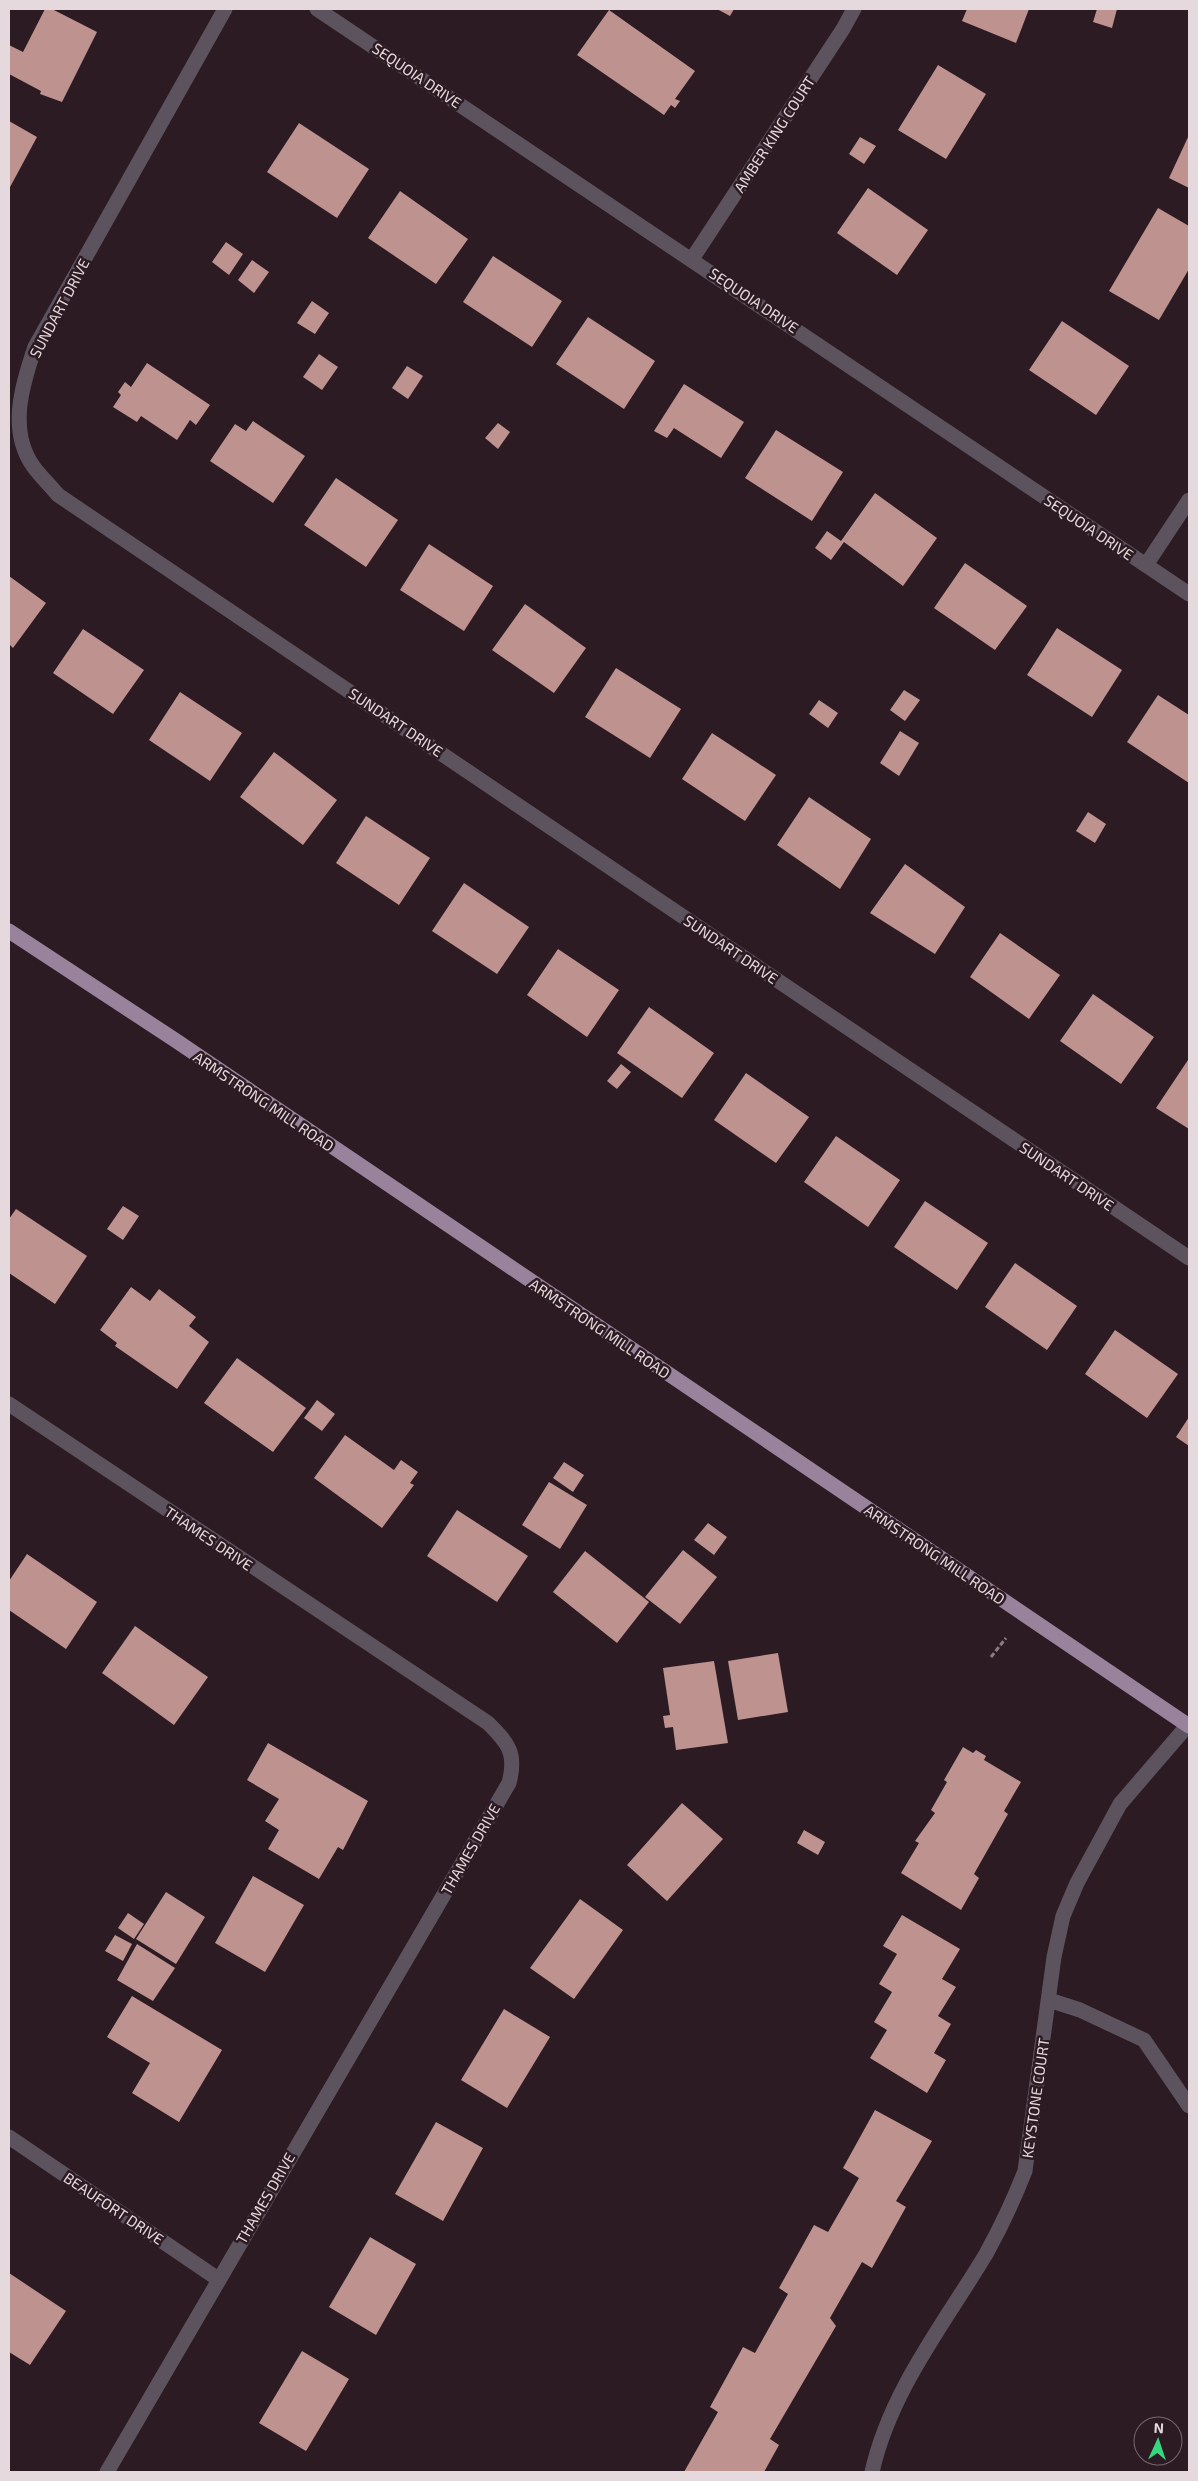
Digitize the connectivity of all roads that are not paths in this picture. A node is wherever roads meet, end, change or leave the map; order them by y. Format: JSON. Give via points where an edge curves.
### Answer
{"nodes":[{"id":1,"x":225,"y":9,"type":"edge"},
{"id":2,"x":317,"y":9,"type":"edge"},
{"id":3,"x":854,"y":9,"type":"edge"},
{"id":4,"x":692,"y":259,"type":"junction"},
{"id":5,"x":1189,"y":500,"type":"edge"},
{"id":6,"x":1146,"y":565,"type":"junction"},
{"id":7,"x":1189,"y":594,"type":"edge"},
{"id":8,"x":9,"y":931,"type":"edge"},
{"id":9,"x":1189,"y":1258,"type":"edge"},
{"id":10,"x":9,"y":1404,"type":"edge"},
{"id":11,"x":1188,"y":1726,"type":"edge"},
{"id":12,"x":1049,"y":2000,"type":"junction"},
{"id":13,"x":1189,"y":2106,"type":"edge"},
{"id":14,"x":9,"y":2137,"type":"edge"},
{"id":15,"x":218,"y":2279,"type":"junction"},
{"id":16,"x":108,"y":2472,"type":"edge"},
{"id":17,"x":872,"y":2472,"type":"edge"}],
"edges":[{"from":1,"to":9,"type":"street","name":"SUNDART DRIVE","via":[[35,347],[24,379],[19,411],[22,442],[32,466],[58,495]]},
{"from":2,"to":4,"type":"street","name":"SEQUOIA DRIVE"},
{"from":3,"to":4,"type":"street","name":"AMBER KING COURT"},
{"from":4,"to":6,"type":"street","name":"SEQUOIA DRIVE"},
{"from":5,"to":6,"type":"street"},
{"from":6,"to":7,"type":"street","name":"SEQUOIA DRIVE"},
{"from":8,"to":11,"type":"main road","name":"ARMSTRONG MILL ROAD"},
{"from":10,"to":15,"type":"street","name":"THAMES DRIVE","via":[[488,1723],[505,1740],[511,1753],[513,1768],[509,1783]]},
{"from":11,"to":12,"type":"street","name":"KEYSTONE COURT","via":[[1120,1804],[1077,1883],[1063,1916]]},
{"from":12,"to":13,"type":"street","via":[[1080,2010],[1144,2040]]},
{"from":12,"to":17,"type":"street","name":"KEYSTONE COURT","via":[[1026,2171],[986,2253],[922,2354],[888,2420]]},
{"from":14,"to":15,"type":"street","name":"BEAUFORT DRIVE"},
{"from":15,"to":16,"type":"street","name":"THAMES DRIVE"}]}
